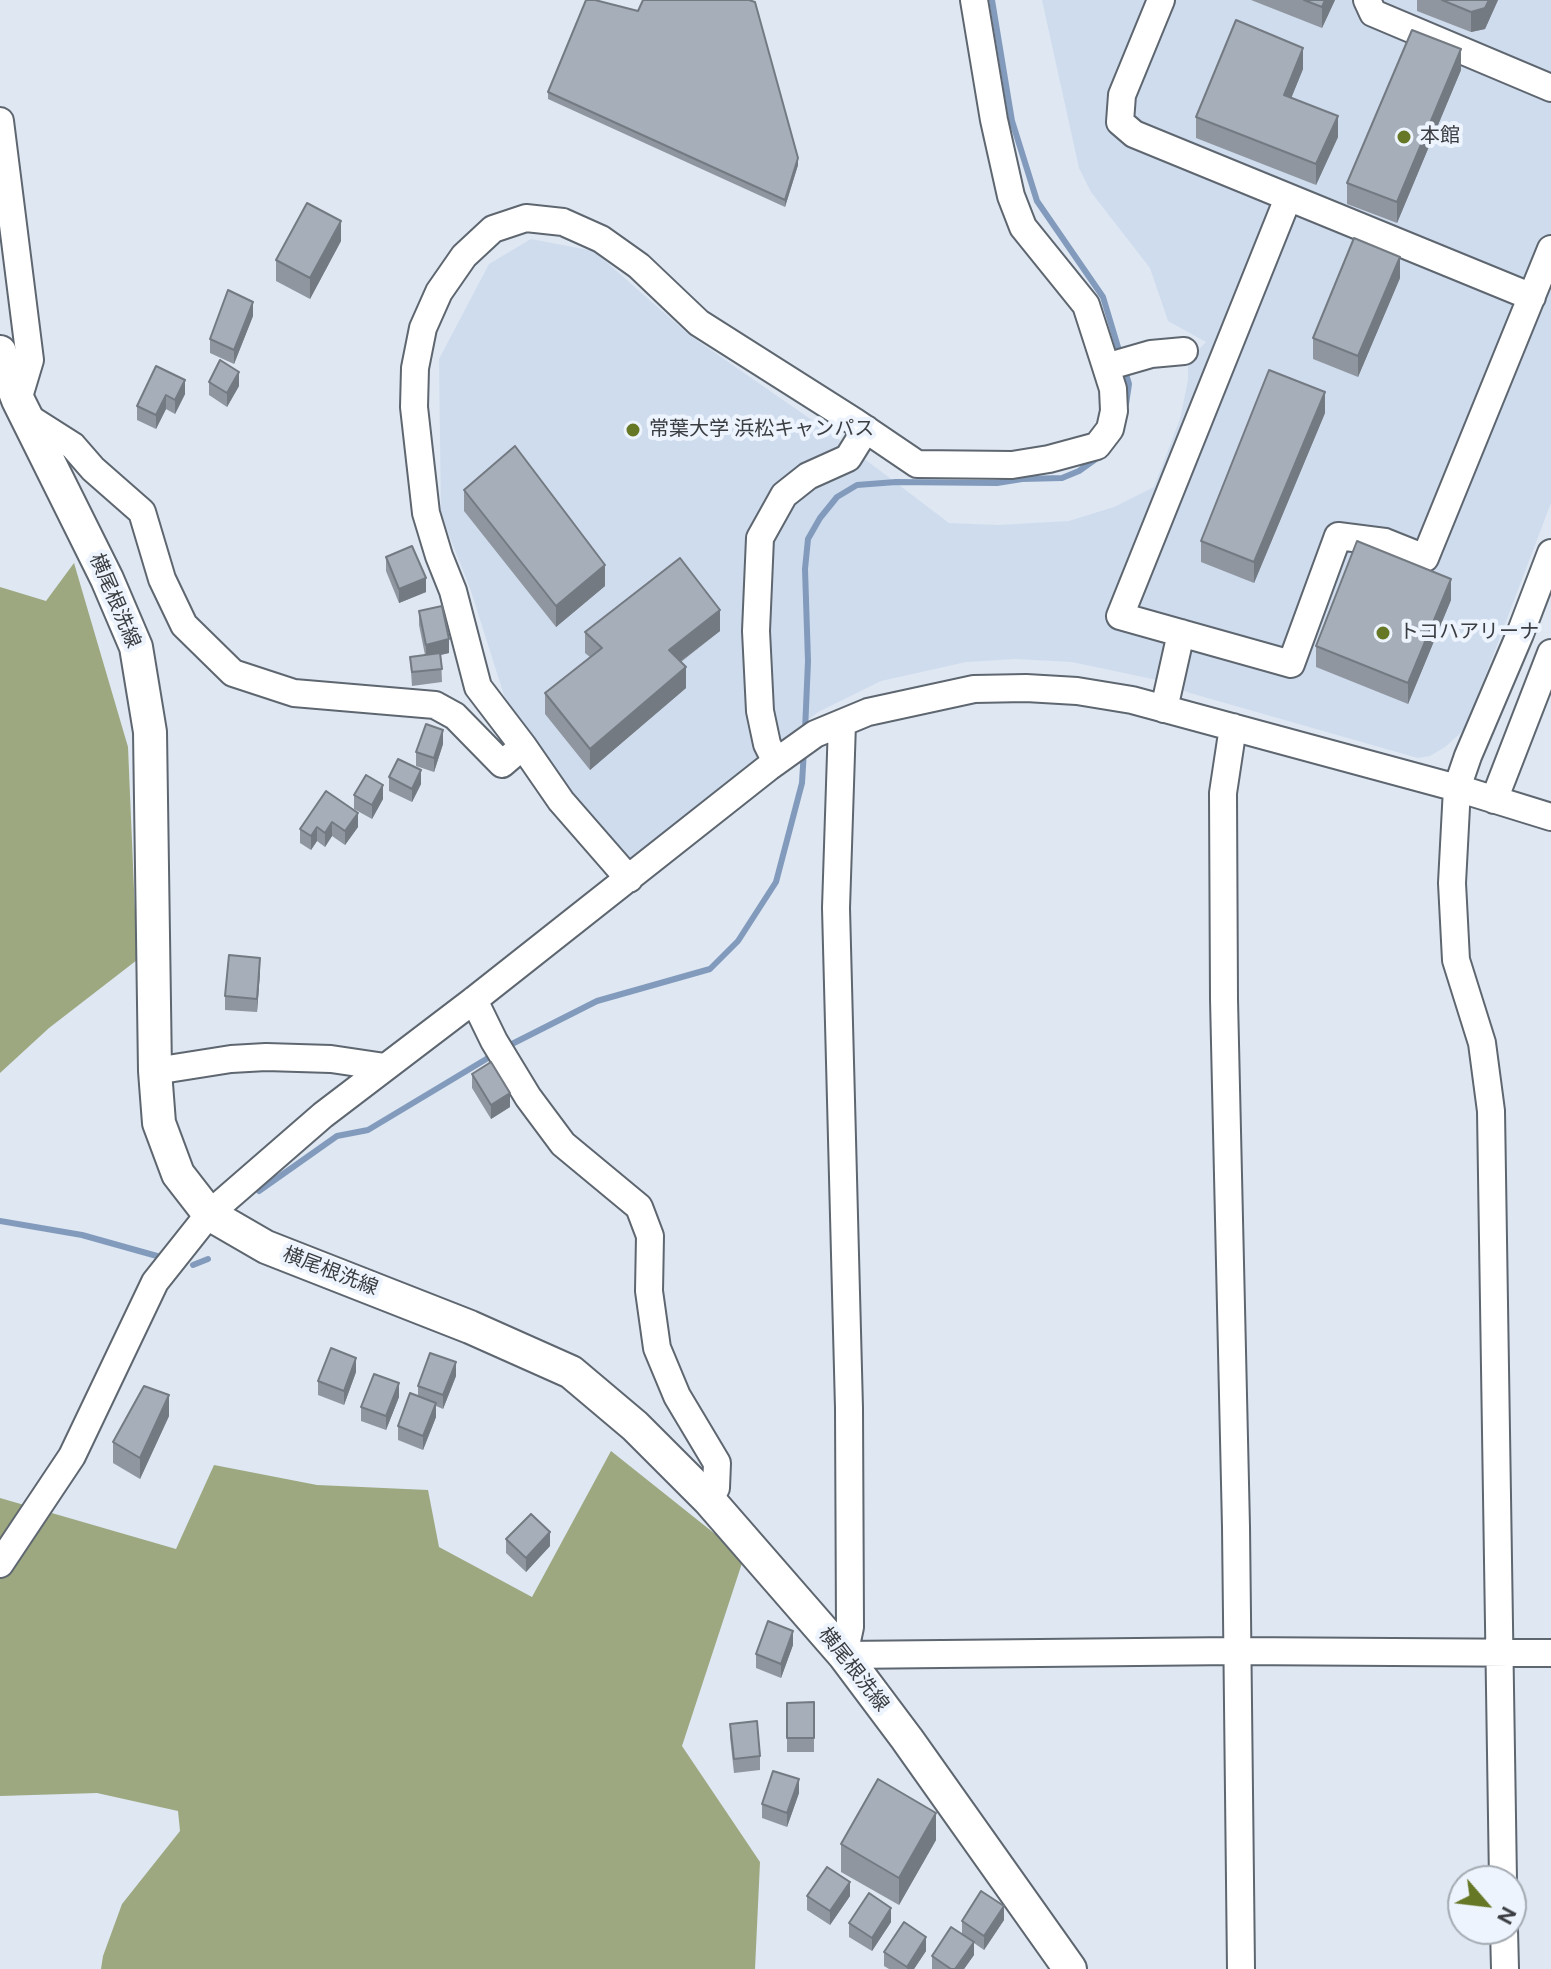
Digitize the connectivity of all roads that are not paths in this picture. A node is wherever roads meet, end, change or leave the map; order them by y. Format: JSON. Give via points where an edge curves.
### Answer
{"nodes":[{"id":1,"x":974,"y":0,"type":"edge"},
{"id":2,"x":1161,"y":0,"type":"edge"},
{"id":3,"x":1367,"y":0,"type":"edge"},
{"id":4,"x":1551,"y":88,"type":"edge"},
{"id":5,"x":0,"y":121,"type":"edge"},
{"id":6,"x":1288,"y":198,"type":"junction"},
{"id":7,"x":1551,"y":249,"type":"edge"},
{"id":8,"x":1532,"y":297,"type":"junction"},
{"id":9,"x":1184,"y":351,"type":"dead end"},
{"id":10,"x":0,"y":352,"type":"edge"},
{"id":11,"x":1112,"y":365,"type":"junction"},
{"id":12,"x":24,"y":409,"type":"junction"},
{"id":13,"x":866,"y":429,"type":"junction"},
{"id":14,"x":1551,"y":553,"type":"edge"},
{"id":15,"x":1181,"y":633,"type":"junction"},
{"id":16,"x":1551,"y":653,"type":"edge"},
{"id":17,"x":1164,"y":709,"type":"junction"},
{"id":18,"x":842,"y":723,"type":"junction"},
{"id":19,"x":1233,"y":727,"type":"junction"},
{"id":20,"x":523,"y":746,"type":"junction"},
{"id":21,"x":776,"y":762,"type":"junction"},
{"id":22,"x":1457,"y":788,"type":"junction"},
{"id":23,"x":1494,"y":800,"type":"junction"},
{"id":24,"x":1551,"y":817,"type":"edge"},
{"id":25,"x":629,"y":879,"type":"junction"},
{"id":26,"x":474,"y":1000,"type":"junction"},
{"id":27,"x":385,"y":1067,"type":"junction"},
{"id":28,"x":155,"y":1071,"type":"junction"},
{"id":29,"x":209,"y":1214,"type":"junction"},
{"id":30,"x":709,"y":1500,"type":"junction"},
{"id":31,"x":0,"y":1564,"type":"edge"},
{"id":32,"x":1235,"y":1651,"type":"junction"},
{"id":33,"x":1551,"y":1653,"type":"edge"},
{"id":34,"x":1499,"y":1654,"type":"junction"},
{"id":35,"x":844,"y":1655,"type":"junction"},
{"id":36,"x":1503,"y":1865,"type":"edge"},
{"id":37,"x":1504,"y":1945,"type":"edge"},
{"id":38,"x":1070,"y":1969,"type":"edge"},
{"id":39,"x":1241,"y":1969,"type":"edge"},
{"id":40,"x":1505,"y":1969,"type":"edge"}],
"edges":[{"from":1,"to":11,"type":"street","via":[[1011,196],[1023,227],[1086,305]]},
{"from":2,"to":6,"type":"street","via":[[1122,95],[1120,122],[1134,134]]},
{"from":3,"to":4,"type":"street","via":[[1373,13]]},
{"from":5,"to":12,"type":"street","via":[[30,360]]},
{"from":6,"to":8,"type":"street"},
{"from":6,"to":15,"type":"street","via":[[1120,616]]},
{"from":7,"to":8,"type":"street"},
{"from":8,"to":15,"type":"street","via":[[1425,558],[1385,542],[1338,536],[1291,664]]},
{"from":9,"to":11,"type":"street"},
{"from":10,"to":12,"type":"main road","name":"横尾根洗線"},
{"from":11,"to":13,"type":"street","via":[[1110,429],[1097,446],[1049,459],[1012,465],[917,464]]},
{"from":12,"to":20,"type":"street","via":[[73,446],[142,512],[162,579],[184,625],[233,673],[294,693],[435,705],[455,716],[502,764]]},
{"from":12,"to":28,"type":"main road","name":"横尾根洗線","via":[[136,647],[150,732]]},
{"from":13,"to":20,"type":"street","via":[[699,323],[639,266],[601,239],[563,222],[526,218],[493,229],[464,256],[423,328],[414,407],[426,513],[478,687]]},
{"from":13,"to":21,"type":"street","via":[[848,458],[808,476],[784,495],[760,538],[760,711]]},
{"from":14,"to":22,"type":"street"},
{"from":15,"to":17,"type":"street"},
{"from":16,"to":23,"type":"street"},
{"from":17,"to":18,"type":"street","via":[[1077,691],[974,689],[868,712]]},
{"from":17,"to":19,"type":"street"},
{"from":18,"to":21,"type":"street","via":[[815,734]]},
{"from":18,"to":35,"type":"street","via":[[836,908],[849,1408],[850,1627]]},
{"from":19,"to":22,"type":"street"},
{"from":19,"to":32,"type":"street","via":[[1223,809]]},
{"from":20,"to":25,"type":"street","via":[[561,801]]},
{"from":21,"to":25,"type":"street"},
{"from":22,"to":23,"type":"street"},
{"from":22,"to":34,"type":"street","via":[[1452,883],[1456,960],[1482,1043],[1491,1111]]},
{"from":23,"to":24,"type":"street"},
{"from":25,"to":26,"type":"street"},
{"from":26,"to":27,"type":"street"},
{"from":26,"to":30,"type":"street","via":[[528,1097],[563,1144],[639,1207],[650,1236],[649,1291],[657,1348],[677,1396],[717,1463],[716,1488]]},
{"from":27,"to":28,"type":"street","via":[[266,1057]]},
{"from":27,"to":29,"type":"street"},
{"from":28,"to":29,"type":"main road","name":"横尾根洗線","via":[[159,1123],[178,1174]]},
{"from":29,"to":30,"type":"main road","name":"横尾根洗線","via":[[266,1247],[571,1372]]},
{"from":29,"to":31,"type":"street","via":[[155,1282],[72,1456]]},
{"from":30,"to":35,"type":"main road","name":"横尾根洗線"},
{"from":32,"to":34,"type":"street"},
{"from":32,"to":35,"type":"street"},
{"from":32,"to":39,"type":"street"},
{"from":33,"to":34,"type":"street"},
{"from":34,"to":36,"type":"street"},
{"from":35,"to":38,"type":"main road","name":"横尾根洗線"},
{"from":37,"to":40,"type":"street"}]}
